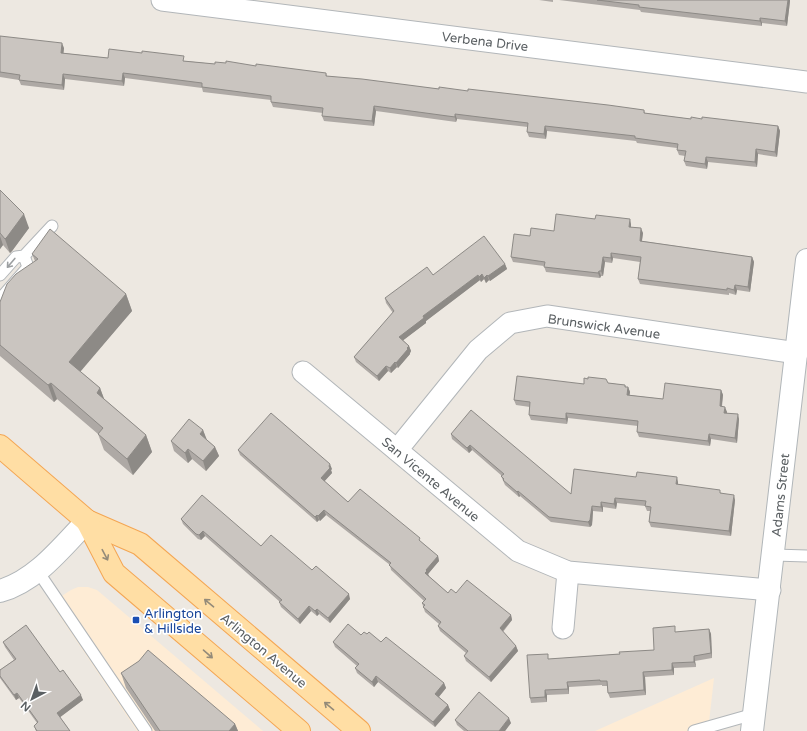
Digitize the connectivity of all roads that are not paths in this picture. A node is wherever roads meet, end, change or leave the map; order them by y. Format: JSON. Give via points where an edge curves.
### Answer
{"nodes":[{"id":1,"x":162,"y":0,"type":"edge"},
{"id":2,"x":807,"y":82,"type":"edge"},
{"id":3,"x":52,"y":226,"type":"dead end"},
{"id":4,"x":24,"y":256,"type":"junction"},
{"id":5,"x":807,"y":260,"type":"edge"},
{"id":6,"x":0,"y":276,"type":"edge"},
{"id":7,"x":0,"y":298,"type":"edge"},
{"id":8,"x":802,"y":354,"type":"edge"},
{"id":9,"x":303,"y":372,"type":"dead end"},
{"id":10,"x":0,"y":446,"type":"edge"},
{"id":11,"x":397,"y":450,"type":"junction"},
{"id":12,"x":87,"y":521,"type":"junction"},
{"id":13,"x":774,"y":555,"type":"junction"},
{"id":14,"x":807,"y":556,"type":"edge"},
{"id":15,"x":37,"y":570,"type":"junction"},
{"id":16,"x":568,"y":572,"type":"junction"},
{"id":17,"x":770,"y":590,"type":"junction"},
{"id":18,"x":0,"y":591,"type":"edge"},
{"id":19,"x":562,"y":628,"type":"dead end"},
{"id":20,"x":753,"y":722,"type":"edge"},
{"id":21,"x":292,"y":729,"type":"edge"},
{"id":22,"x":146,"y":731,"type":"edge"},
{"id":23,"x":359,"y":731,"type":"edge"},
{"id":24,"x":694,"y":731,"type":"edge"}],
"edges":[{"from":1,"to":2,"type":"street","name":"Verbena Drive"},
{"from":3,"to":4,"type":"lane"},
{"from":4,"to":6,"type":"lane","one_way":true,"via":[[16,257]]},
{"from":4,"to":7,"type":"lane","via":[[28,267]]},
{"from":5,"to":8,"type":"main road","name":"Adams Street"},
{"from":8,"to":11,"type":"street","name":"Brunswick Avenue","via":[[547,316],[510,323],[478,350]]},
{"from":8,"to":13,"type":"main road","name":"Adams Street"},
{"from":9,"to":11,"type":"street","name":"San Vicente Avenue"},
{"from":10,"to":12,"type":"main road","name":"Arlington Avenue"},
{"from":11,"to":16,"type":"street","name":"San Vicente Avenue","via":[[518,551]]},
{"from":12,"to":15,"type":"main road"},
{"from":12,"to":21,"type":"main road","name":"Arlington Avenue","one_way":true,"via":[[114,573]]},
{"from":23,"to":12,"type":"main road","name":"Arlington Avenue","one_way":true,"via":[[140,544]]},
{"from":13,"to":14,"type":"lane"},
{"from":13,"to":17,"type":"main road","name":"Adams Street"},
{"from":15,"to":18,"type":"main road","via":[[11,588]]},
{"from":15,"to":22,"type":"lane"},
{"from":16,"to":17,"type":"street","name":"San Vicente Avenue"},
{"from":16,"to":19,"type":"street"},
{"from":17,"to":20,"type":"main road","name":"Adams Street"},
{"from":20,"to":24,"type":"lane"}]}
